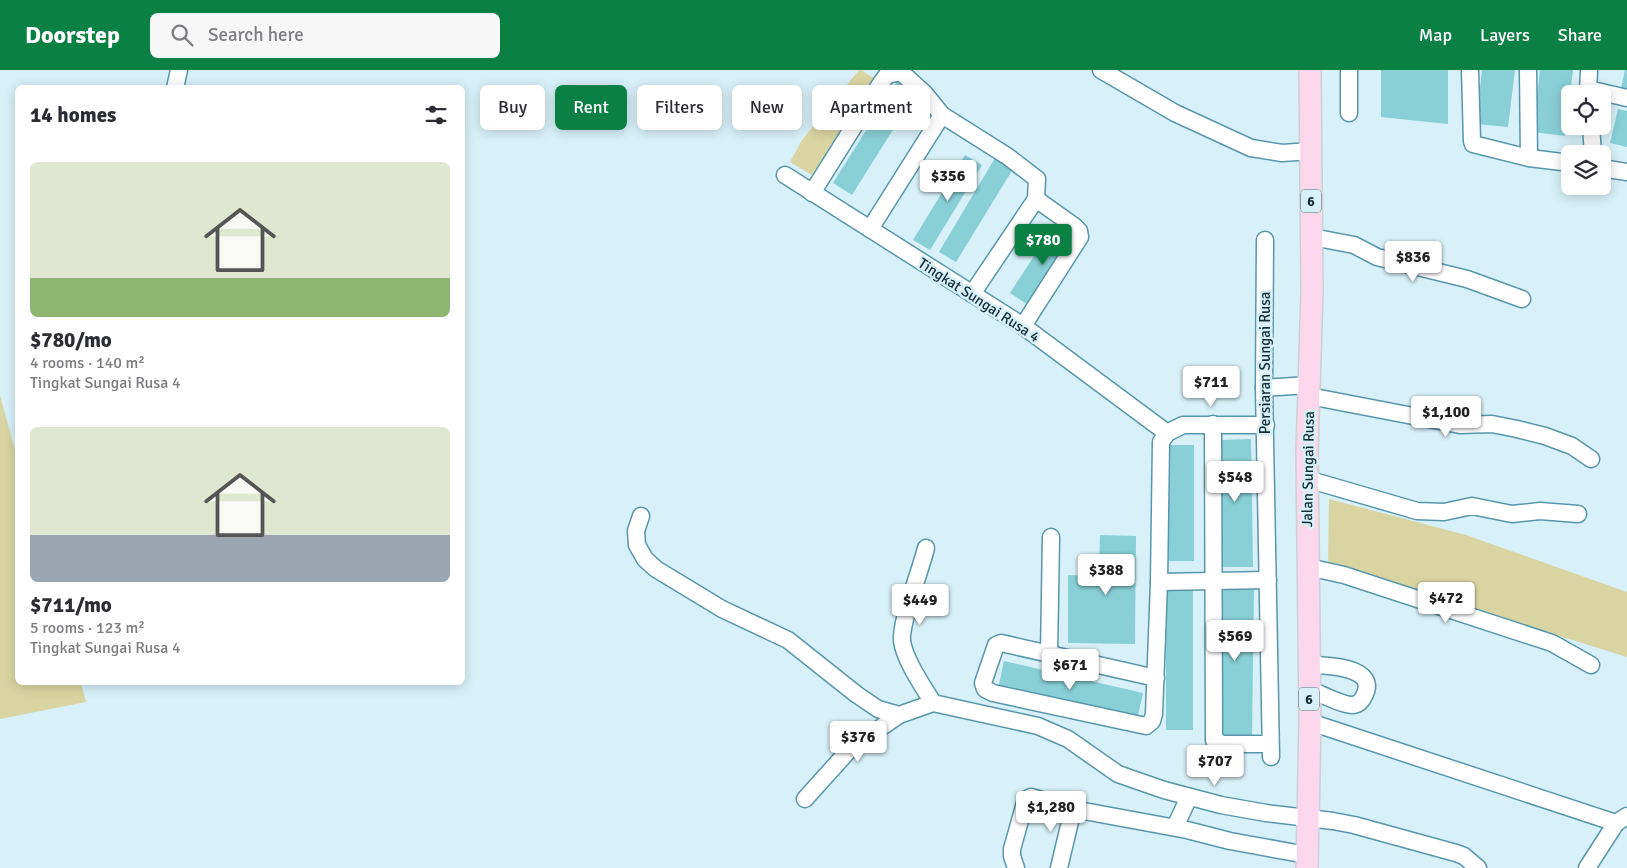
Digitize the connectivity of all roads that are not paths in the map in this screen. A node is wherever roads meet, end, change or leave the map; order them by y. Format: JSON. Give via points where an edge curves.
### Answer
{"nodes":[{"id":1,"x":178,"y":70,"type":"edge"},
{"id":2,"x":1101,"y":70,"type":"edge"},
{"id":3,"x":1310,"y":70,"type":"edge"},
{"id":4,"x":1349,"y":70,"type":"edge"},
{"id":5,"x":1470,"y":70,"type":"edge"},
{"id":6,"x":1528,"y":70,"type":"edge"},
{"id":7,"x":1589,"y":70,"type":"edge"},
{"id":8,"x":176,"y":85,"type":"edge"},
{"id":9,"x":1588,"y":85,"type":"edge"},
{"id":10,"x":1611,"y":95,"type":"edge"},
{"id":11,"x":1627,"y":98,"type":"edge"},
{"id":12,"x":1348,"y":113,"type":"dead end"},
{"id":13,"x":942,"y":115,"type":"junction"},
{"id":14,"x":1311,"y":151,"type":"junction"},
{"id":15,"x":1530,"y":158,"type":"junction"},
{"id":16,"x":1561,"y":162,"type":"edge"},
{"id":17,"x":1611,"y":169,"type":"edge"},
{"id":18,"x":1627,"y":172,"type":"edge"},
{"id":19,"x":785,"y":175,"type":"dead end"},
{"id":20,"x":812,"y":192,"type":"junction"},
{"id":21,"x":1036,"y":199,"type":"junction"},
{"id":22,"x":870,"y":230,"type":"junction"},
{"id":23,"x":1312,"y":237,"type":"junction"},
{"id":24,"x":1265,"y":240,"type":"dead end"},
{"id":25,"x":972,"y":294,"type":"junction"},
{"id":26,"x":1522,"y":299,"type":"dead end"},
{"id":27,"x":1023,"y":326,"type":"junction"},
{"id":28,"x":1264,"y":388,"type":"junction"},
{"id":29,"x":1309,"y":390,"type":"junction"},
{"id":30,"x":1213,"y":424,"type":"junction"},
{"id":31,"x":1266,"y":426,"type":"junction"},
{"id":32,"x":1167,"y":433,"type":"junction"},
{"id":33,"x":1591,"y":459,"type":"dead end"},
{"id":34,"x":1307,"y":479,"type":"junction"},
{"id":35,"x":1578,"y":514,"type":"dead end"},
{"id":36,"x":641,"y":516,"type":"dead end"},
{"id":37,"x":1052,"y":537,"type":"dead end"},
{"id":38,"x":926,"y":548,"type":"dead end"},
{"id":39,"x":1308,"y":566,"type":"junction"},
{"id":40,"x":1268,"y":580,"type":"junction"},
{"id":41,"x":1214,"y":581,"type":"junction"},
{"id":42,"x":1159,"y":582,"type":"junction"},
{"id":43,"x":1049,"y":654,"type":"junction"},
{"id":44,"x":1308,"y":665,"type":"junction"},
{"id":45,"x":1591,"y":665,"type":"dead end"},
{"id":46,"x":1156,"y":678,"type":"junction"},
{"id":47,"x":1308,"y":689,"type":"junction"},
{"id":48,"x":933,"y":703,"type":"junction"},
{"id":49,"x":899,"y":715,"type":"junction"},
{"id":50,"x":1310,"y":722,"type":"junction"},
{"id":51,"x":1189,"y":797,"type":"junction"},
{"id":52,"x":805,"y":799,"type":"dead end"},
{"id":53,"x":1073,"y":809,"type":"junction"},
{"id":54,"x":1308,"y":817,"type":"junction"},
{"id":55,"x":1624,"y":818,"type":"edge"},
{"id":56,"x":1175,"y":828,"type":"junction"},
{"id":57,"x":1307,"y":862,"type":"edge"},
{"id":58,"x":1016,"y":868,"type":"edge"},
{"id":59,"x":1059,"y":868,"type":"edge"},
{"id":60,"x":1478,"y":868,"type":"edge"},
{"id":61,"x":1587,"y":868,"type":"edge"}],
"edges":[{"from":1,"to":8,"type":"street"},
{"from":2,"to":14,"type":"street","via":[[1175,113],[1251,148],[1282,153]]},
{"from":3,"to":14,"type":"main road","name":"Jalan Sungai Rusa","number":"6"},
{"from":4,"to":12,"type":"street"},
{"from":5,"to":15,"type":"street","via":[[1473,144]]},
{"from":6,"to":15,"type":"street"},
{"from":7,"to":9,"type":"street"},
{"from":10,"to":11,"type":"street"},
{"from":13,"to":20,"type":"street","via":[[901,72],[887,75]]},
{"from":13,"to":21,"type":"street","via":[[1037,179]]},
{"from":13,"to":22,"type":"street"},
{"from":14,"to":23,"type":"main road","name":"Jalan Sungai Rusa","number":"6"},
{"from":15,"to":16,"type":"street"},
{"from":17,"to":18,"type":"street"},
{"from":19,"to":20,"type":"street","name":"Tingkat Sungai Rusa 4"},
{"from":20,"to":22,"type":"street","name":"Tingkat Sungai Rusa 4"},
{"from":21,"to":25,"type":"street"},
{"from":21,"to":27,"type":"street","via":[[1074,226],[1080,237]]},
{"from":22,"to":25,"type":"street","name":"Tingkat Sungai Rusa 4"},
{"from":23,"to":26,"type":"street","via":[[1354,245],[1377,257],[1467,279]]},
{"from":23,"to":29,"type":"main road","name":"Jalan Sungai Rusa","number":"6"},
{"from":24,"to":28,"type":"street","name":"Persiaran Sungai Rusa"},
{"from":25,"to":27,"type":"street","name":"Tingkat Sungai Rusa 4"},
{"from":27,"to":32,"type":"street","name":"Tingkat Sungai Rusa 4"},
{"from":28,"to":29,"type":"street"},
{"from":28,"to":31,"type":"street","name":"Persiaran Sungai Rusa"},
{"from":29,"to":33,"type":"street","via":[[1460,425],[1492,424],[1517,429],[1572,446]]},
{"from":29,"to":34,"type":"main road","name":"Jalan Sungai Rusa","number":"6"},
{"from":30,"to":31,"type":"street"},
{"from":30,"to":32,"type":"street","via":[[1183,425]]},
{"from":30,"to":41,"type":"street"},
{"from":31,"to":40,"type":"street","name":"Persiaran Sungai Rusa"},
{"from":32,"to":42,"type":"street","via":[[1161,447]]},
{"from":34,"to":35,"type":"street","via":[[1417,511],[1444,512],[1472,506],[1512,514],[1540,510]]},
{"from":34,"to":39,"type":"main road","name":"Jalan Sungai Rusa","number":"6"},
{"from":36,"to":49,"type":"street","via":[[636,545],[656,569],[716,606],[788,640],[878,709]]},
{"from":37,"to":43,"type":"street"},
{"from":38,"to":48,"type":"street","via":[[902,640]]},
{"from":39,"to":44,"type":"main road","name":"Jalan Sungai Rusa","number":"6"},
{"from":39,"to":45,"type":"street","via":[[1344,574],[1552,643]]},
{"from":40,"to":41,"type":"street"},
{"from":40,"to":41,"type":"street","name":"Persiaran Sungai Rusa","via":[[1271,750],[1222,744],[1214,740]]},
{"from":41,"to":42,"type":"street"},
{"from":42,"to":46,"type":"street"},
{"from":43,"to":46,"type":"street"},
{"from":43,"to":46,"type":"street","via":[[1009,644],[996,645],[984,686],[988,692],[1146,726],[1152,721]]},
{"from":44,"to":47,"type":"main road","name":"Jalan Sungai Rusa","number":"6"},
{"from":44,"to":47,"type":"street","via":[[1333,666],[1355,672],[1367,685],[1359,704],[1352,705]]},
{"from":47,"to":50,"type":"main road","name":"Jalan Sungai Rusa","number":"6"},
{"from":48,"to":49,"type":"street"},
{"from":48,"to":51,"type":"street","via":[[1038,726],[1078,745],[1118,774]]},
{"from":49,"to":52,"type":"street","via":[[850,749]]},
{"from":50,"to":54,"type":"main road","name":"Jalan Sungai Rusa","number":"6"},
{"from":50,"to":55,"type":"street"},
{"from":51,"to":54,"type":"street","via":[[1266,813]]},
{"from":51,"to":56,"type":"street"},
{"from":53,"to":56,"type":"street"},
{"from":53,"to":58,"type":"street","via":[[1034,797],[1027,799],[1012,849]]},
{"from":53,"to":59,"type":"street"},
{"from":54,"to":57,"type":"main road","name":"Jalan Sungai Rusa","number":"6"},
{"from":54,"to":60,"type":"street","via":[[1354,825],[1456,853]]},
{"from":55,"to":61,"type":"street"},
{"from":56,"to":57,"type":"street"}]}
